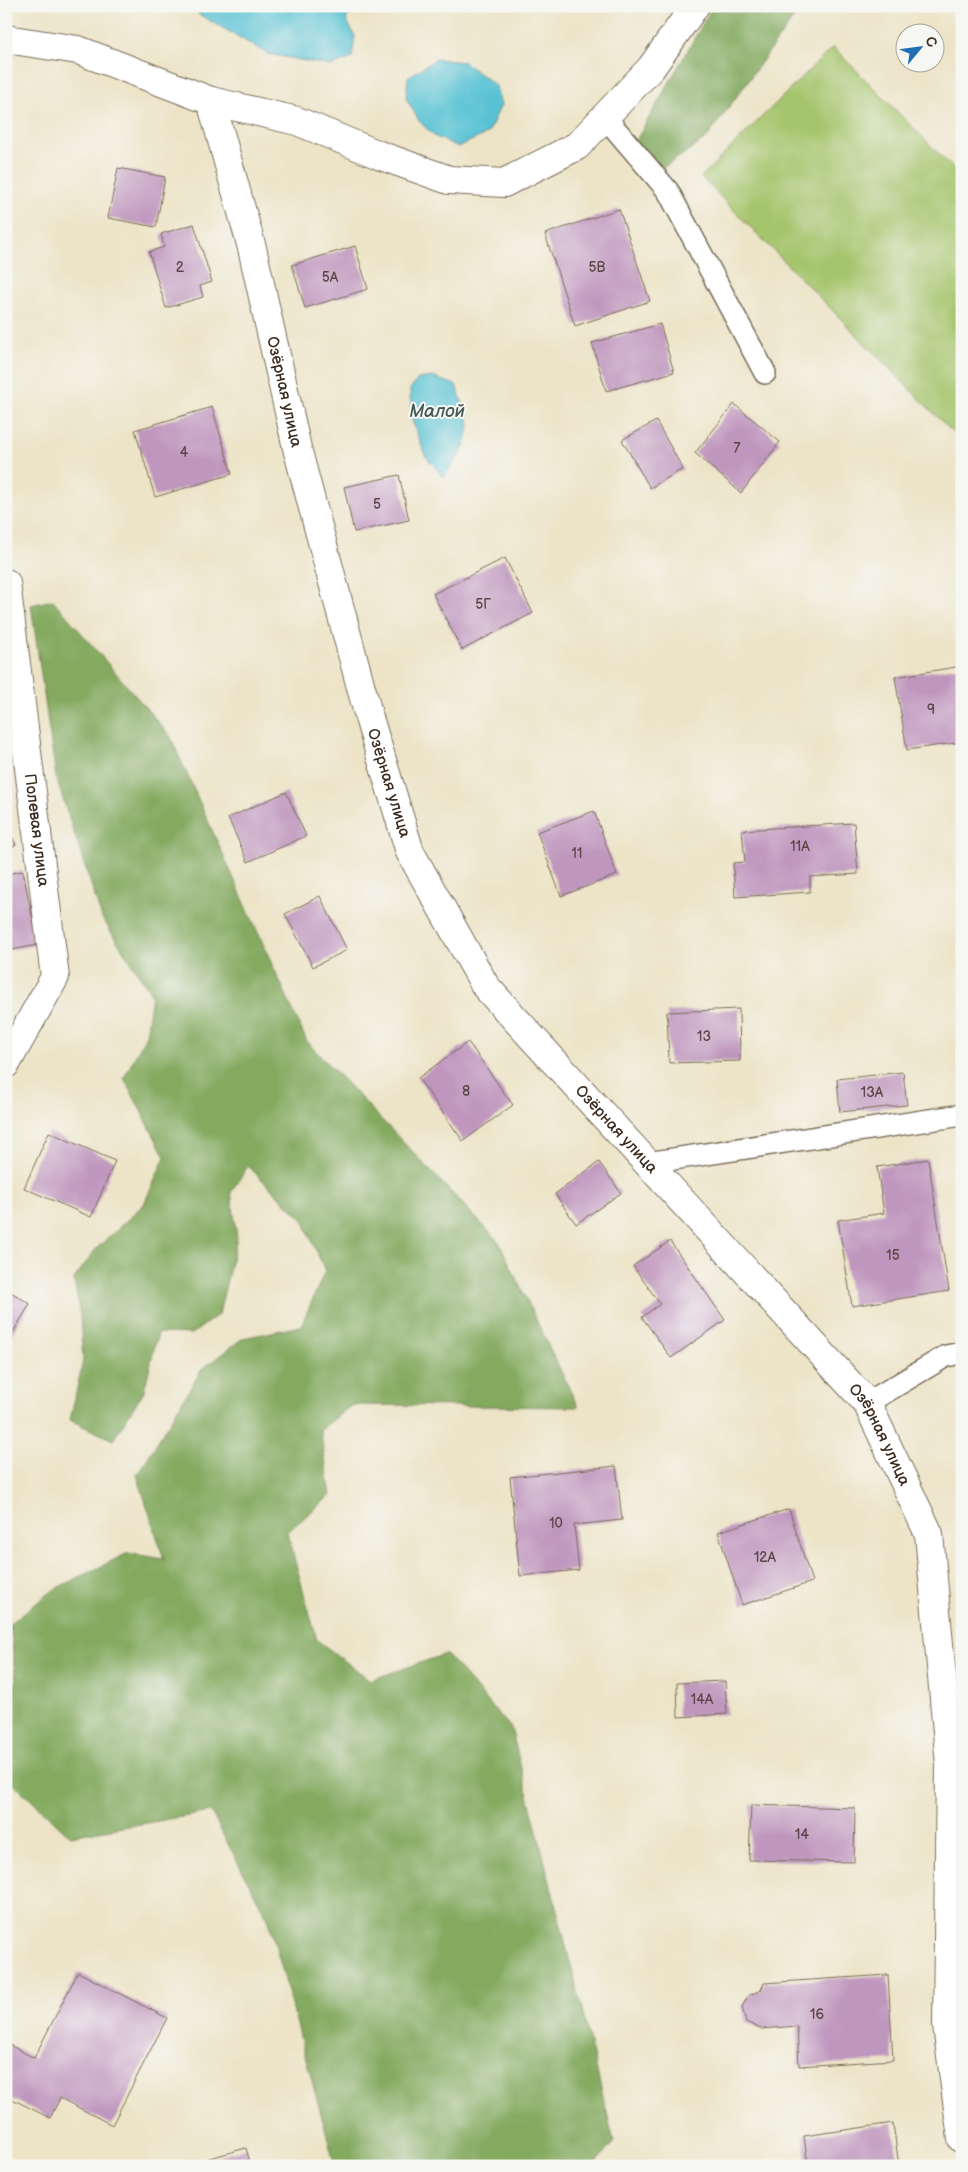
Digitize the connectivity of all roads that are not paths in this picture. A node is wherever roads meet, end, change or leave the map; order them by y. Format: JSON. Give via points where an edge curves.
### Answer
{"nodes":[{"id":1,"x":695,"y":6,"type":"edge"},
{"id":2,"x":6,"y":39,"type":"edge"},
{"id":3,"x":212,"y":101,"type":"junction"},
{"id":4,"x":605,"y":117,"type":"junction"},
{"id":5,"x":765,"y":373,"type":"dead end"},
{"id":6,"x":6,"y":583,"type":"edge"},
{"id":7,"x":14,"y":1037,"type":"edge"},
{"id":8,"x":6,"y":1064,"type":"edge"},
{"id":9,"x":962,"y":1115,"type":"edge"},
{"id":10,"x":647,"y":1163,"type":"junction"},
{"id":11,"x":962,"y":1353,"type":"edge"},
{"id":12,"x":867,"y":1403,"type":"junction"},
{"id":13,"x":962,"y":2140,"type":"edge"}],
"edges":[{"from":1,"to":4,"type":"street","via":[[651,68]]},
{"from":2,"to":3,"type":"street","via":[[78,50]]},
{"from":3,"to":4,"type":"street","via":[[297,121],[449,180],[504,182],[577,146]]},
{"from":3,"to":10,"type":"street","name":"Озёрная улица","via":[[252,248],[297,448],[370,721],[410,852],[486,987]]},
{"from":4,"to":5,"type":"lane","via":[[668,191]]},
{"from":6,"to":7,"type":"street","name":"Полевая улица","via":[[55,977]]},
{"from":7,"to":8,"type":"street","name":"Полевая улица"},
{"from":9,"to":10,"type":"lane"},
{"from":10,"to":12,"type":"street","name":"Озёрная улица"},
{"from":11,"to":12,"type":"lane","via":[[946,1356]]},
{"from":12,"to":13,"type":"street","name":"Озёрная улица","via":[[929,1534],[950,1765],[947,2026]]}]}
